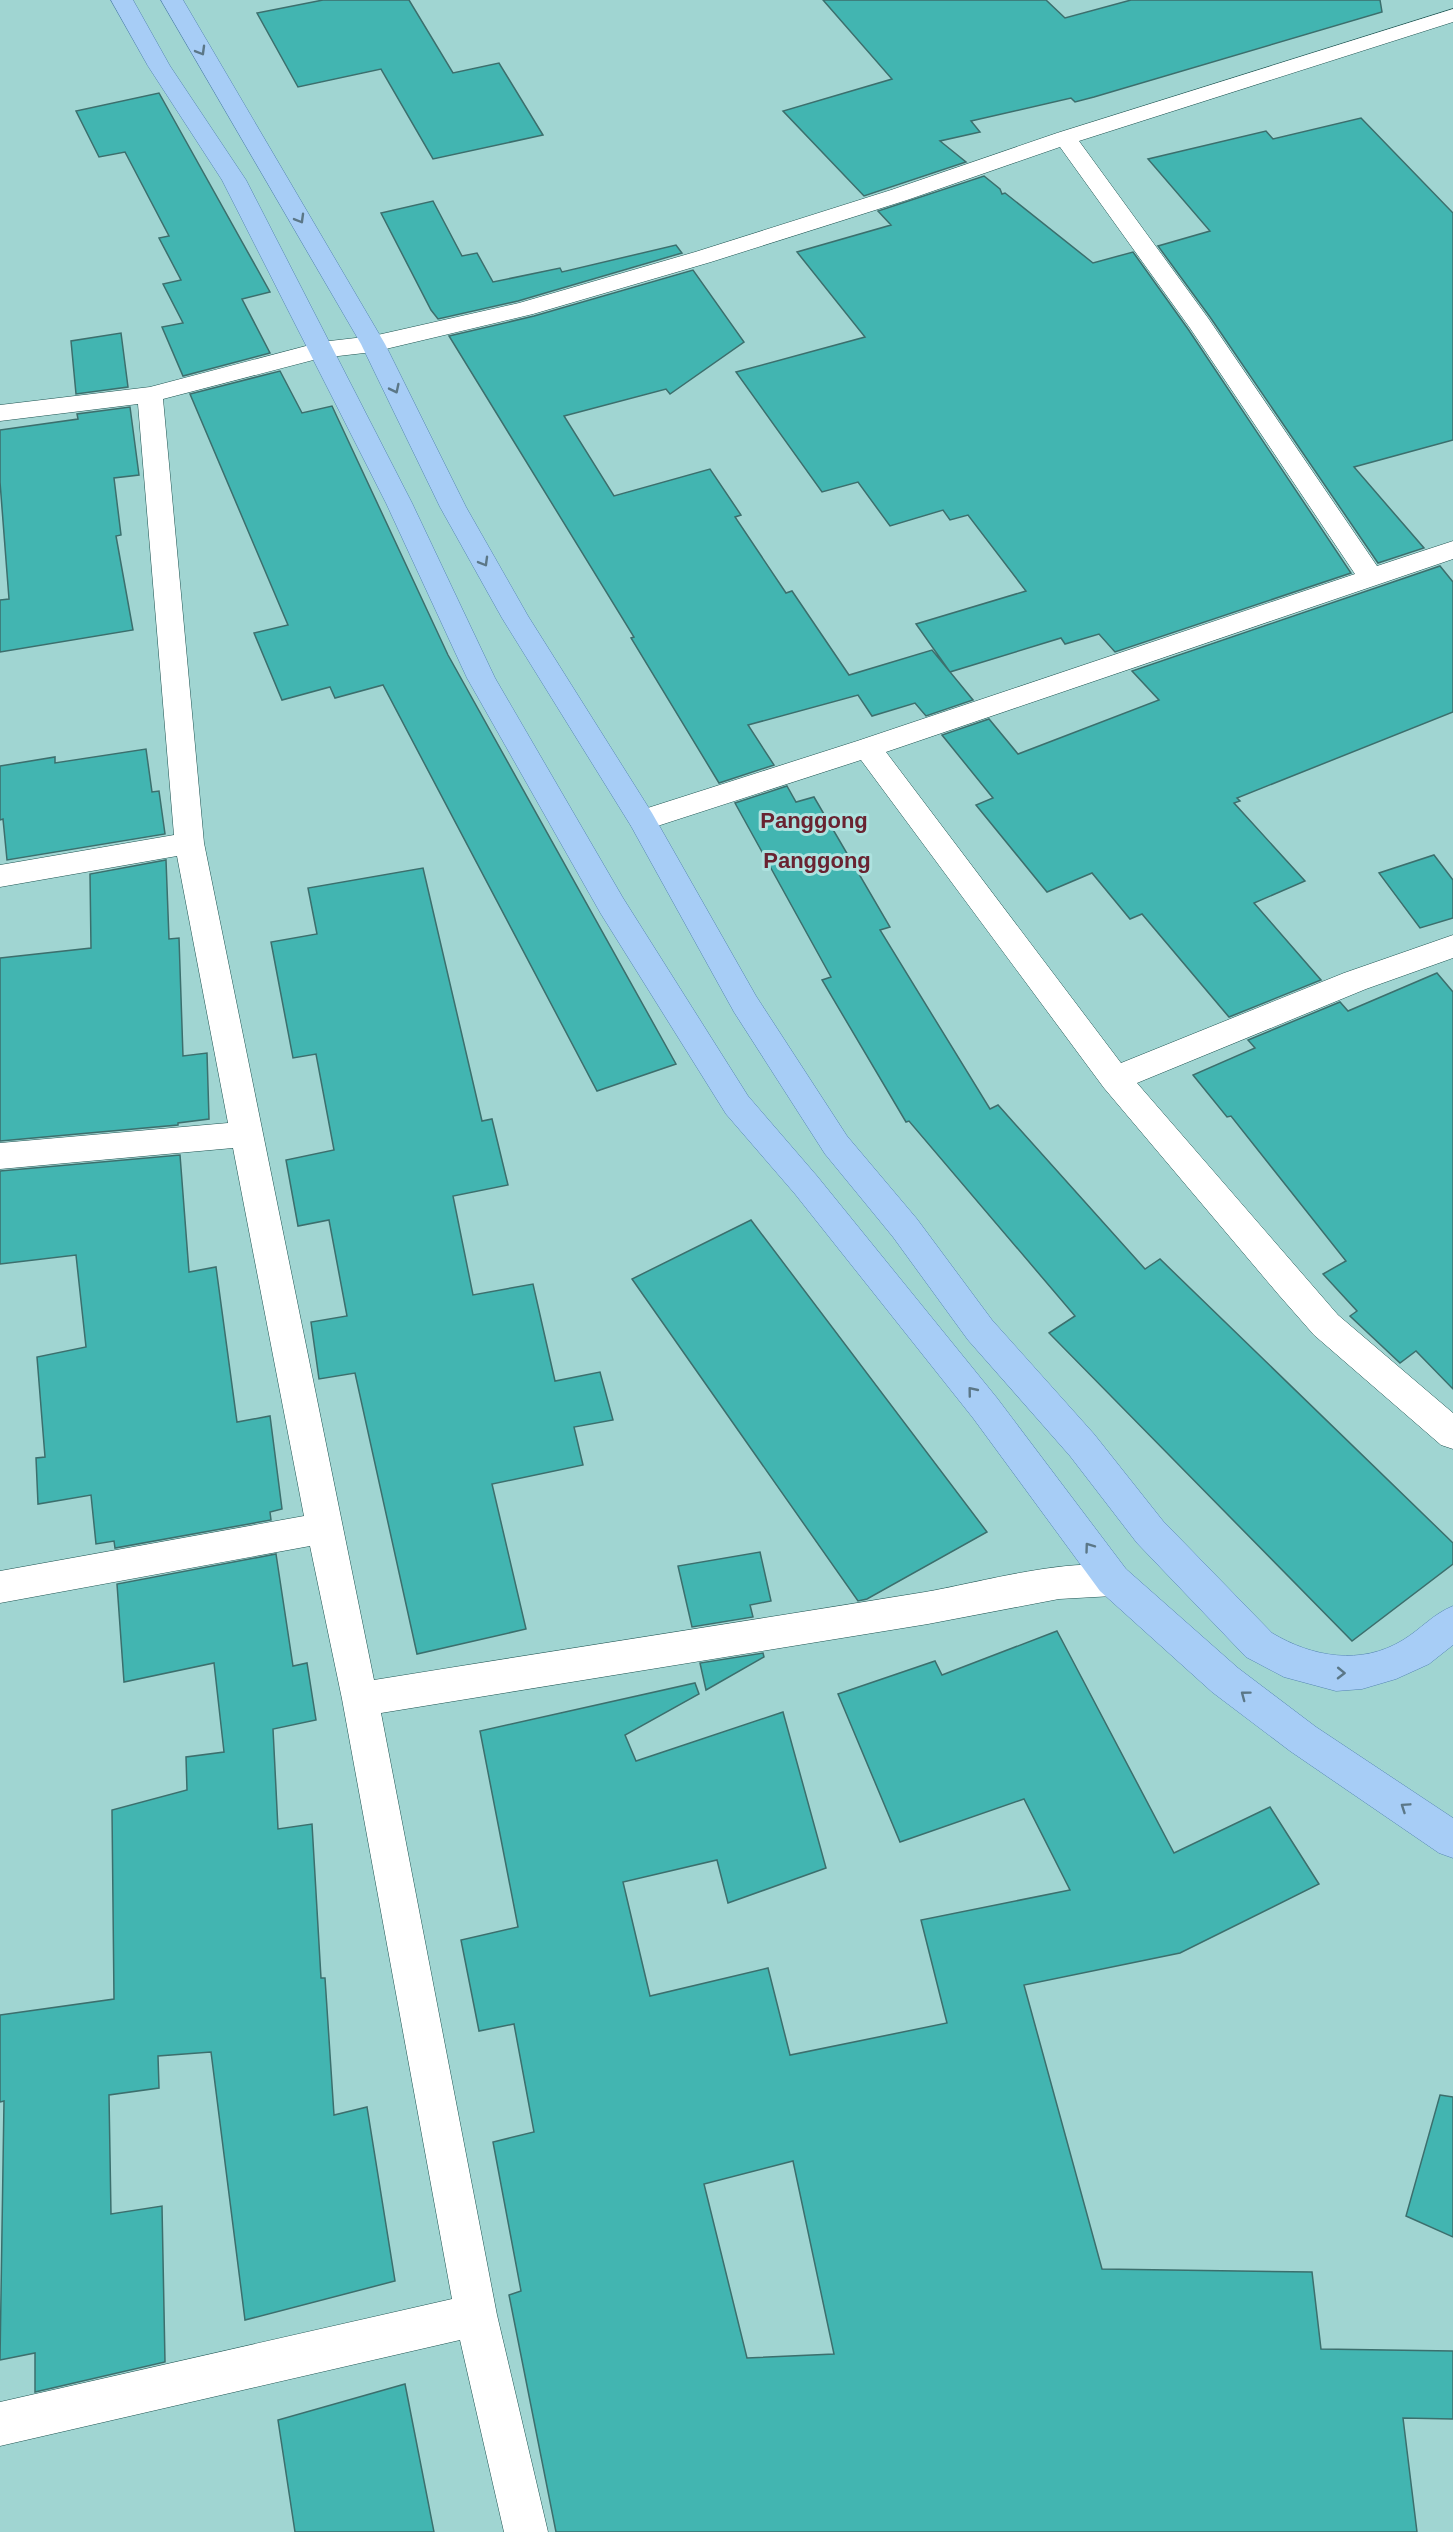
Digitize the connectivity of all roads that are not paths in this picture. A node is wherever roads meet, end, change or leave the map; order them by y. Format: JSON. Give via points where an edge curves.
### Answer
{"nodes":[{"id":1,"x":122,"y":0,"type":"edge"},
{"id":2,"x":172,"y":0,"type":"edge"},
{"id":3,"x":1453,"y":15,"type":"edge"},
{"id":4,"x":1065,"y":138,"type":"junction"},
{"id":5,"x":373,"y":344,"type":"junction"},
{"id":6,"x":321,"y":350,"type":"junction"},
{"id":7,"x":150,"y":395,"type":"junction"},
{"id":8,"x":0,"y":413,"type":"edge"},
{"id":9,"x":1453,"y":550,"type":"edge"},
{"id":10,"x":1372,"y":579,"type":"junction"},
{"id":11,"x":867,"y":748,"type":"junction"},
{"id":12,"x":642,"y":820,"type":"junction"},
{"id":13,"x":189,"y":843,"type":"junction"},
{"id":14,"x":0,"y":876,"type":"edge"},
{"id":15,"x":1453,"y":946,"type":"edge"},
{"id":16,"x":1115,"y":1079,"type":"junction"},
{"id":17,"x":247,"y":1134,"type":"junction"},
{"id":18,"x":0,"y":1156,"type":"edge"},
{"id":19,"x":1453,"y":1434,"type":"edge"},
{"id":20,"x":324,"y":1528,"type":"junction"},
{"id":21,"x":1113,"y":1580,"type":"junction"},
{"id":22,"x":0,"y":1587,"type":"edge"},
{"id":23,"x":1453,"y":1623,"type":"edge"},
{"id":24,"x":360,"y":1700,"type":"junction"},
{"id":25,"x":1453,"y":1840,"type":"edge"},
{"id":26,"x":476,"y":2315,"type":"junction"},
{"id":27,"x":0,"y":2424,"type":"edge"},
{"id":28,"x":526,"y":2532,"type":"edge"}],
"edges":[{"from":1,"to":6,"type":"main road","via":[[159,66],[234,180]]},
{"from":2,"to":5,"type":"main road","one_way":true},
{"from":3,"to":4,"type":"street"},
{"from":4,"to":5,"type":"street","via":[[703,257],[524,309]]},
{"from":4,"to":10,"type":"street","via":[[1199,322]]},
{"from":5,"to":6,"type":"street"},
{"from":5,"to":12,"type":"main road","one_way":true,"via":[[453,507],[516,618]]},
{"from":6,"to":7,"type":"street"},
{"from":21,"to":6,"type":"main road","one_way":true,"via":[[985,1408],[737,1105],[612,906],[481,678],[399,503]]},
{"from":7,"to":8,"type":"street"},
{"from":7,"to":13,"type":"street"},
{"from":9,"to":10,"type":"street"},
{"from":10,"to":11,"type":"street"},
{"from":11,"to":12,"type":"street"},
{"from":11,"to":16,"type":"street"},
{"from":12,"to":23,"type":"main road","one_way":true,"via":[[745,1004],[836,1145],[905,1228],[980,1330],[1082,1445],[1150,1532],[1238,1626],[1284,1660],[1336,1674],[1383,1667],[1416,1652]]},
{"from":13,"to":14,"type":"street"},
{"from":13,"to":17,"type":"street"},
{"from":15,"to":16,"type":"street","via":[[1355,981]]},
{"from":16,"to":19,"type":"street","via":[[1326,1325]]},
{"from":17,"to":18,"type":"street"},
{"from":17,"to":20,"type":"street"},
{"from":20,"to":22,"type":"street"},
{"from":20,"to":24,"type":"street"},
{"from":21,"to":24,"type":"street","via":[[1059,1583],[916,1610]]},
{"from":25,"to":21,"type":"main road","one_way":true,"via":[[1225,1680]]},
{"from":24,"to":26,"type":"street"},
{"from":26,"to":27,"type":"street"},
{"from":26,"to":28,"type":"street"}]}
